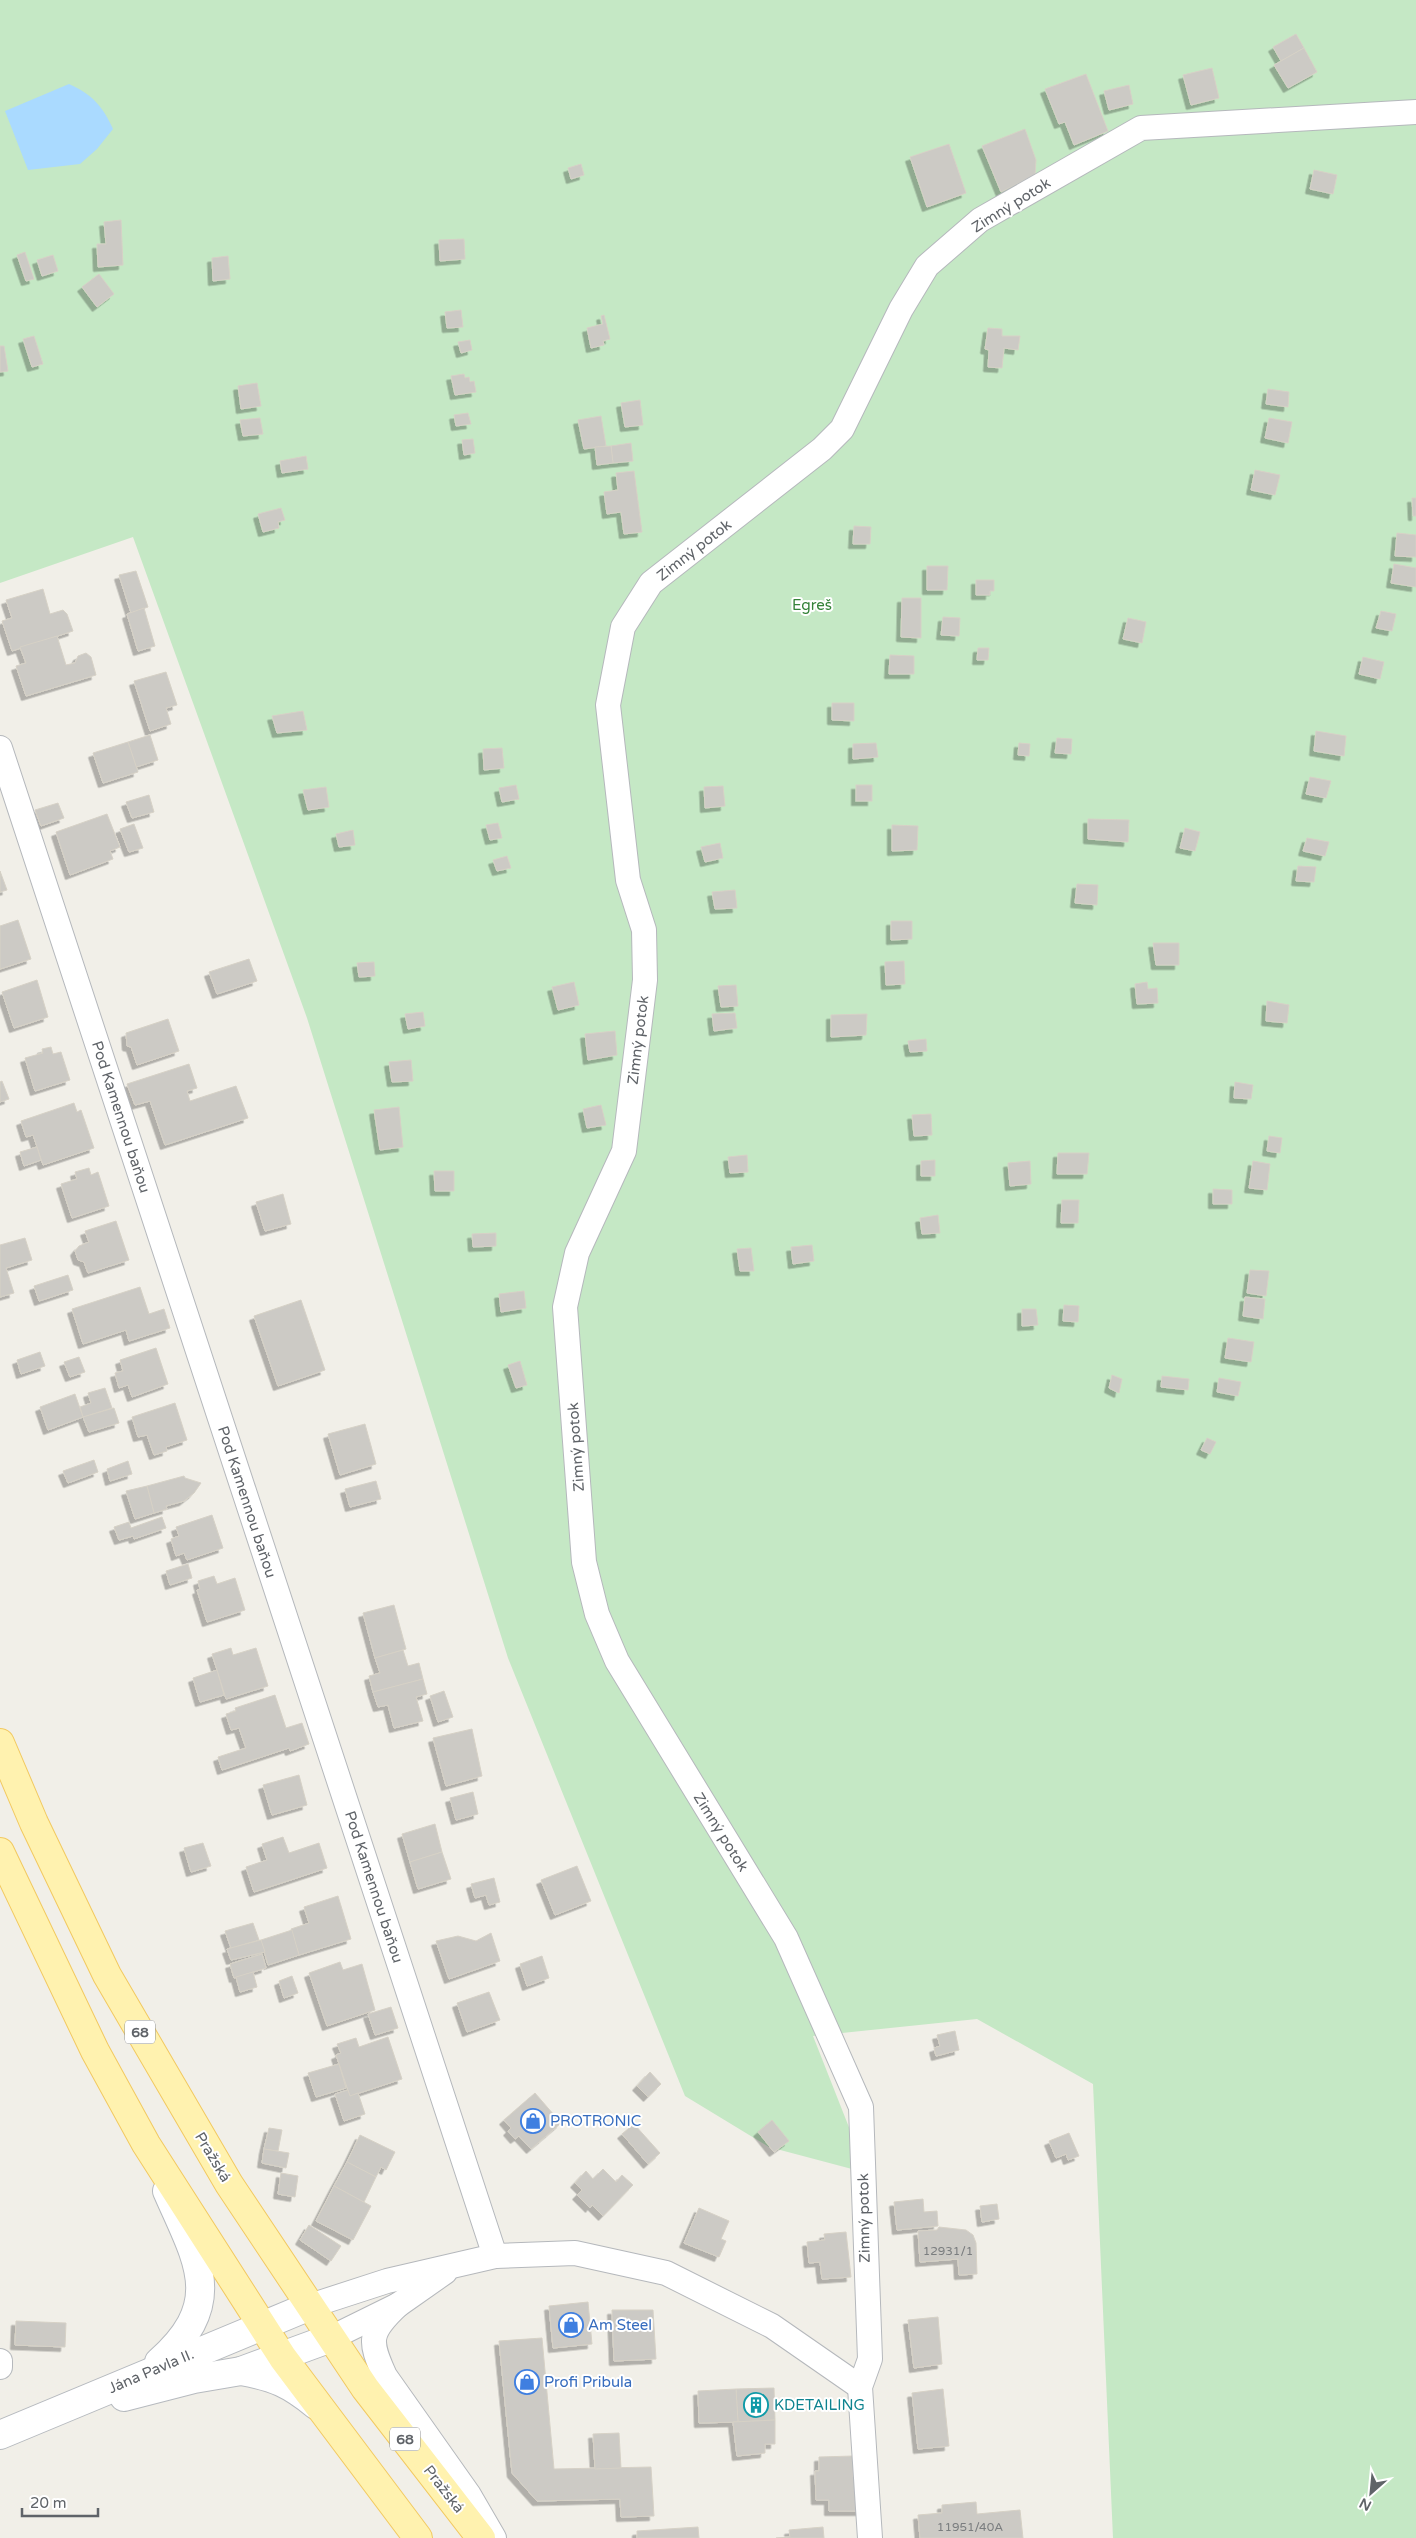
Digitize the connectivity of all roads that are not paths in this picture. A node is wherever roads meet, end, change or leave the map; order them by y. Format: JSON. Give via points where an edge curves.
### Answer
{"nodes":[{"id":1,"x":1416,"y":112,"type":"edge"},
{"id":2,"x":0,"y":748,"type":"edge"},
{"id":3,"x":0,"y":1743,"type":"edge"},
{"id":4,"x":0,"y":1852,"type":"edge"},
{"id":5,"x":146,"y":2144,"type":"junction"},
{"id":6,"x":495,"y":2256,"type":"junction"},
{"id":7,"x":454,"y":2265,"type":"junction"},
{"id":8,"x":398,"y":2304,"type":"junction"},
{"id":9,"x":310,"y":2306,"type":"junction"},
{"id":10,"x":263,"y":2326,"type":"junction"},
{"id":11,"x":331,"y":2338,"type":"junction"},
{"id":12,"x":283,"y":2358,"type":"junction"},
{"id":13,"x":0,"y":2361,"type":"edge"},
{"id":14,"x":0,"y":2367,"type":"edge"},
{"id":15,"x":241,"y":2371,"type":"junction"},
{"id":16,"x":149,"y":2372,"type":"junction"},
{"id":17,"x":860,"y":2387,"type":"junction"},
{"id":18,"x":326,"y":2414,"type":"junction"},
{"id":19,"x":40,"y":2419,"type":"junction"},
{"id":20,"x":0,"y":2435,"type":"edge"},
{"id":21,"x":418,"y":2538,"type":"edge"},
{"id":22,"x":481,"y":2538,"type":"edge"},
{"id":23,"x":494,"y":2538,"type":"edge"},
{"id":24,"x":870,"y":2538,"type":"edge"}],
"edges":[{"from":1,"to":17,"type":"street","name":"Zimný potok","via":[[1142,128],[980,220],[927,266],[901,309],[842,429],[822,449],[651,583],[623,627],[608,705],[628,880],[644,930],[645,980],[624,1150],[577,1253],[565,1307],[584,1562],[597,1614],[616,1661],[786,1938],[861,2106],[870,2359]]},
{"from":2,"to":6,"type":"street","name":"Pod Kamennou baňou"},
{"from":3,"to":9,"type":"main road","name":"Pražská","number":"68","via":[[34,1824],[107,1975],[229,2184]]},
{"from":4,"to":5,"type":"main road","via":[[91,2043]]},
{"from":5,"to":10,"type":"main road"},
{"from":5,"to":16,"type":"street","via":[[199,2264],[202,2288],[189,2330],[174,2350]]},
{"from":6,"to":7,"type":"street"},
{"from":6,"to":17,"type":"street","via":[[575,2253],[666,2273],[772,2326]]},
{"from":7,"to":8,"type":"street"},
{"from":7,"to":9,"type":"street","via":[[387,2281]]},
{"from":8,"to":11,"type":"street"},
{"from":8,"to":23,"type":"street","name":"Pražská","via":[[375,2333],[373,2348],[376,2360],[469,2494]]},
{"from":9,"to":10,"type":"street","name":"Jána Pavla II."},
{"from":9,"to":11,"type":"main road","name":"Pražská","number":"68"},
{"from":10,"to":12,"type":"main road"},
{"from":10,"to":16,"type":"street","name":"Jána Pavla II."},
{"from":11,"to":12,"type":"street"},
{"from":11,"to":22,"type":"main road","name":"Pražská","number":"68","via":[[365,2388]]},
{"from":12,"to":15,"type":"street"},
{"from":12,"to":18,"type":"main road"},
{"from":13,"to":14,"type":"street"},
{"from":15,"to":18,"type":"street","via":[[263,2375],[294,2387]]},
{"from":15,"to":19,"type":"street","name":"Jána Pavla II.","via":[[194,2379]]},
{"from":16,"to":19,"type":"street","name":"Jána Pavla II."},
{"from":17,"to":24,"type":"street"},
{"from":18,"to":21,"type":"main road"},
{"from":19,"to":20,"type":"street","name":"Jána Pavla II."}]}
